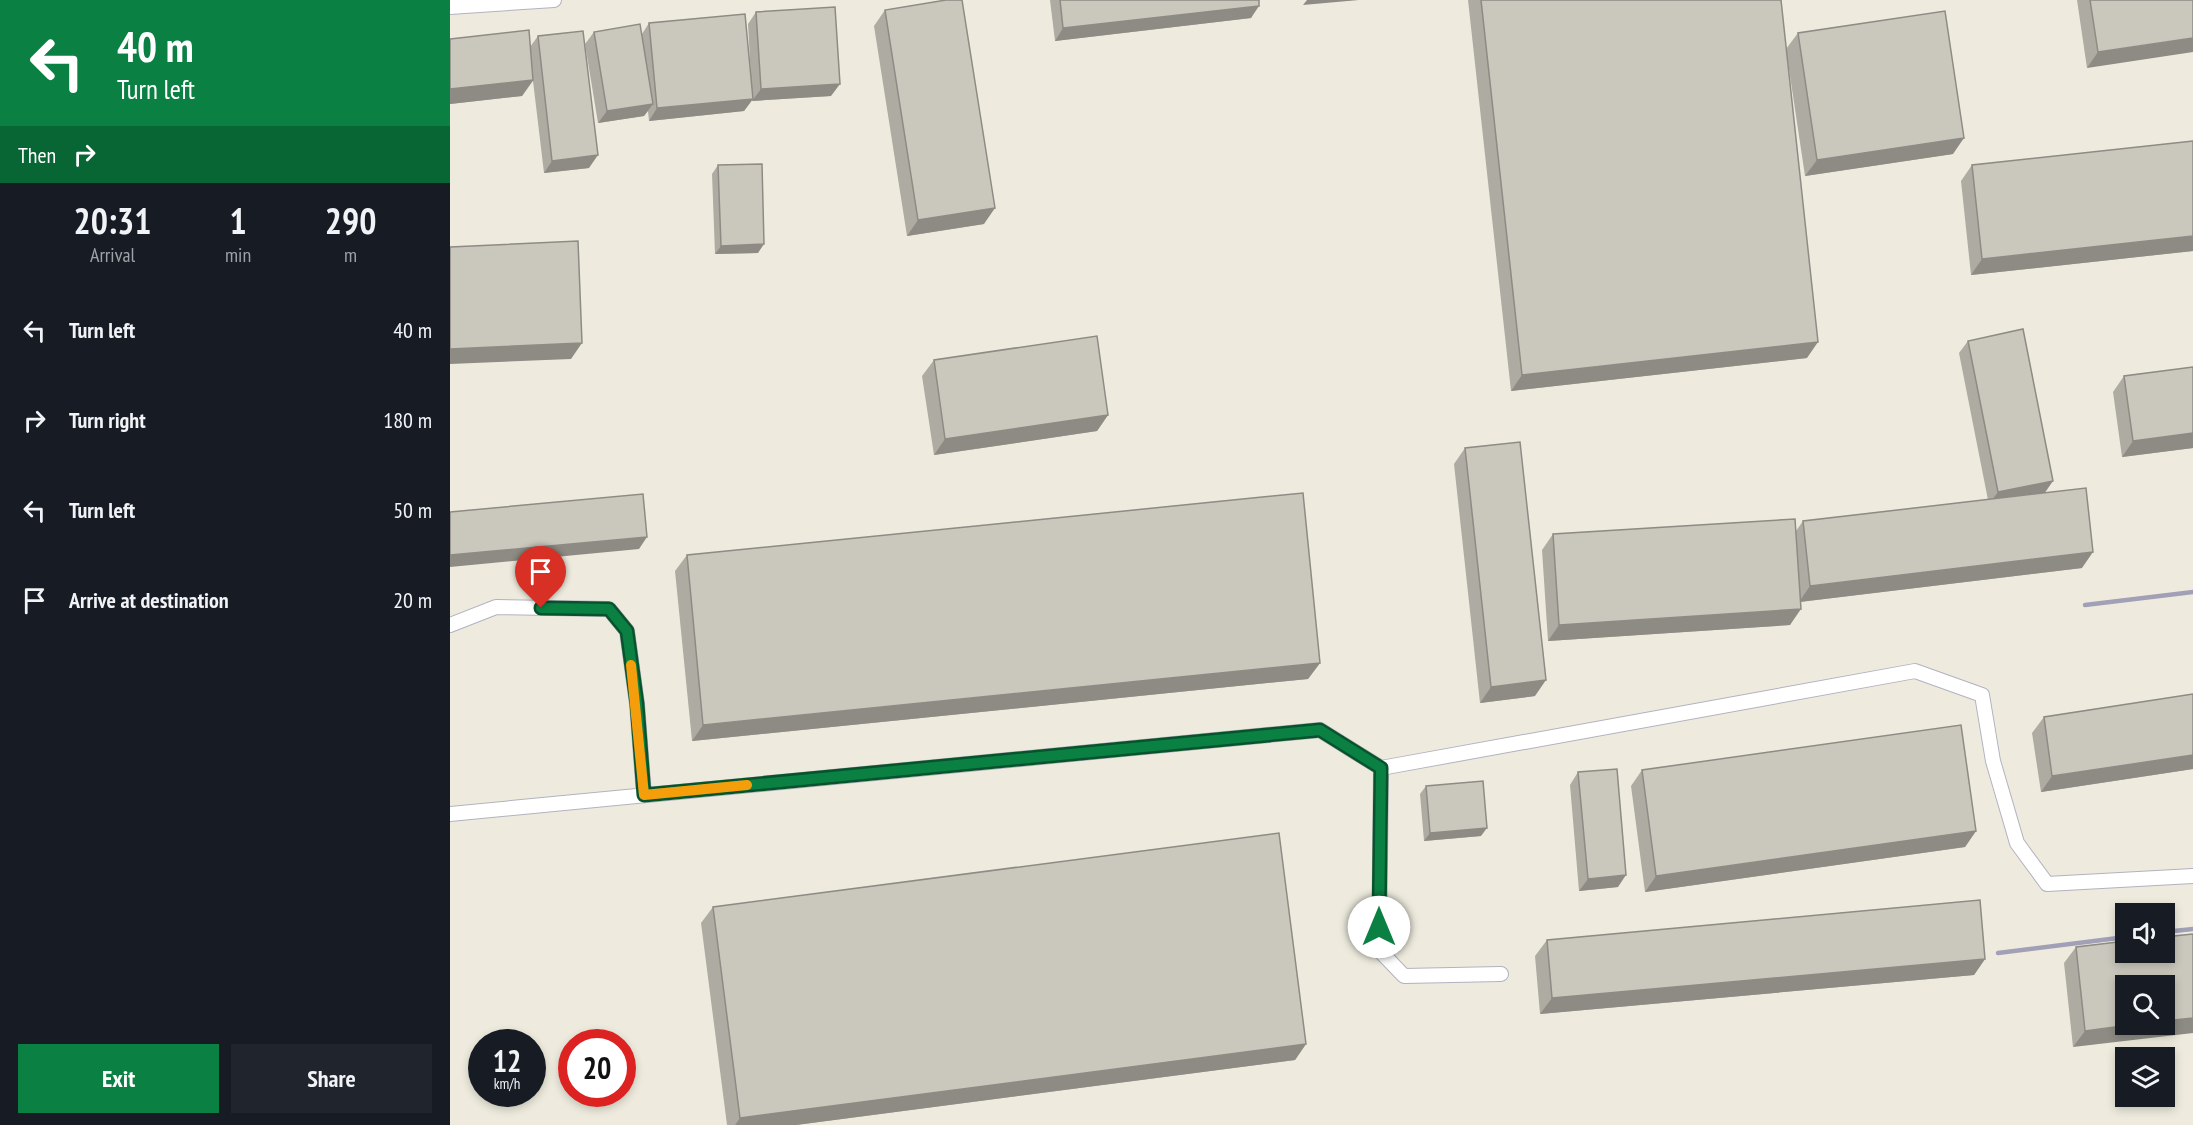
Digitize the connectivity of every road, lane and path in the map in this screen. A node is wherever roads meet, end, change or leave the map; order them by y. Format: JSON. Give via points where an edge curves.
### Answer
{"nodes":[{"id":1,"x":554,"y":0,"type":"edge"},
{"id":2,"x":450,"y":7,"type":"edge"},
{"id":3,"x":450,"y":626,"type":"edge"},
{"id":4,"x":1381,"y":768,"type":"junction"},
{"id":5,"x":644,"y":795,"type":"junction"},
{"id":6,"x":450,"y":814,"type":"edge"},
{"id":7,"x":2193,"y":876,"type":"edge"},
{"id":8,"x":1501,"y":974,"type":"dead end"}],
"edges":[{"from":1,"to":2,"type":"lane"},
{"from":3,"to":5,"type":"lane","via":[[496,607],[609,609],[627,631]]},
{"from":4,"to":5,"type":"lane","via":[[1320,730]]},
{"from":4,"to":7,"type":"lane","via":[[1915,671],[1982,695],[1993,761],[2017,843],[2047,884]]},
{"from":4,"to":8,"type":"lane","via":[[1379,950],[1404,976]]},
{"from":5,"to":6,"type":"lane"}]}
